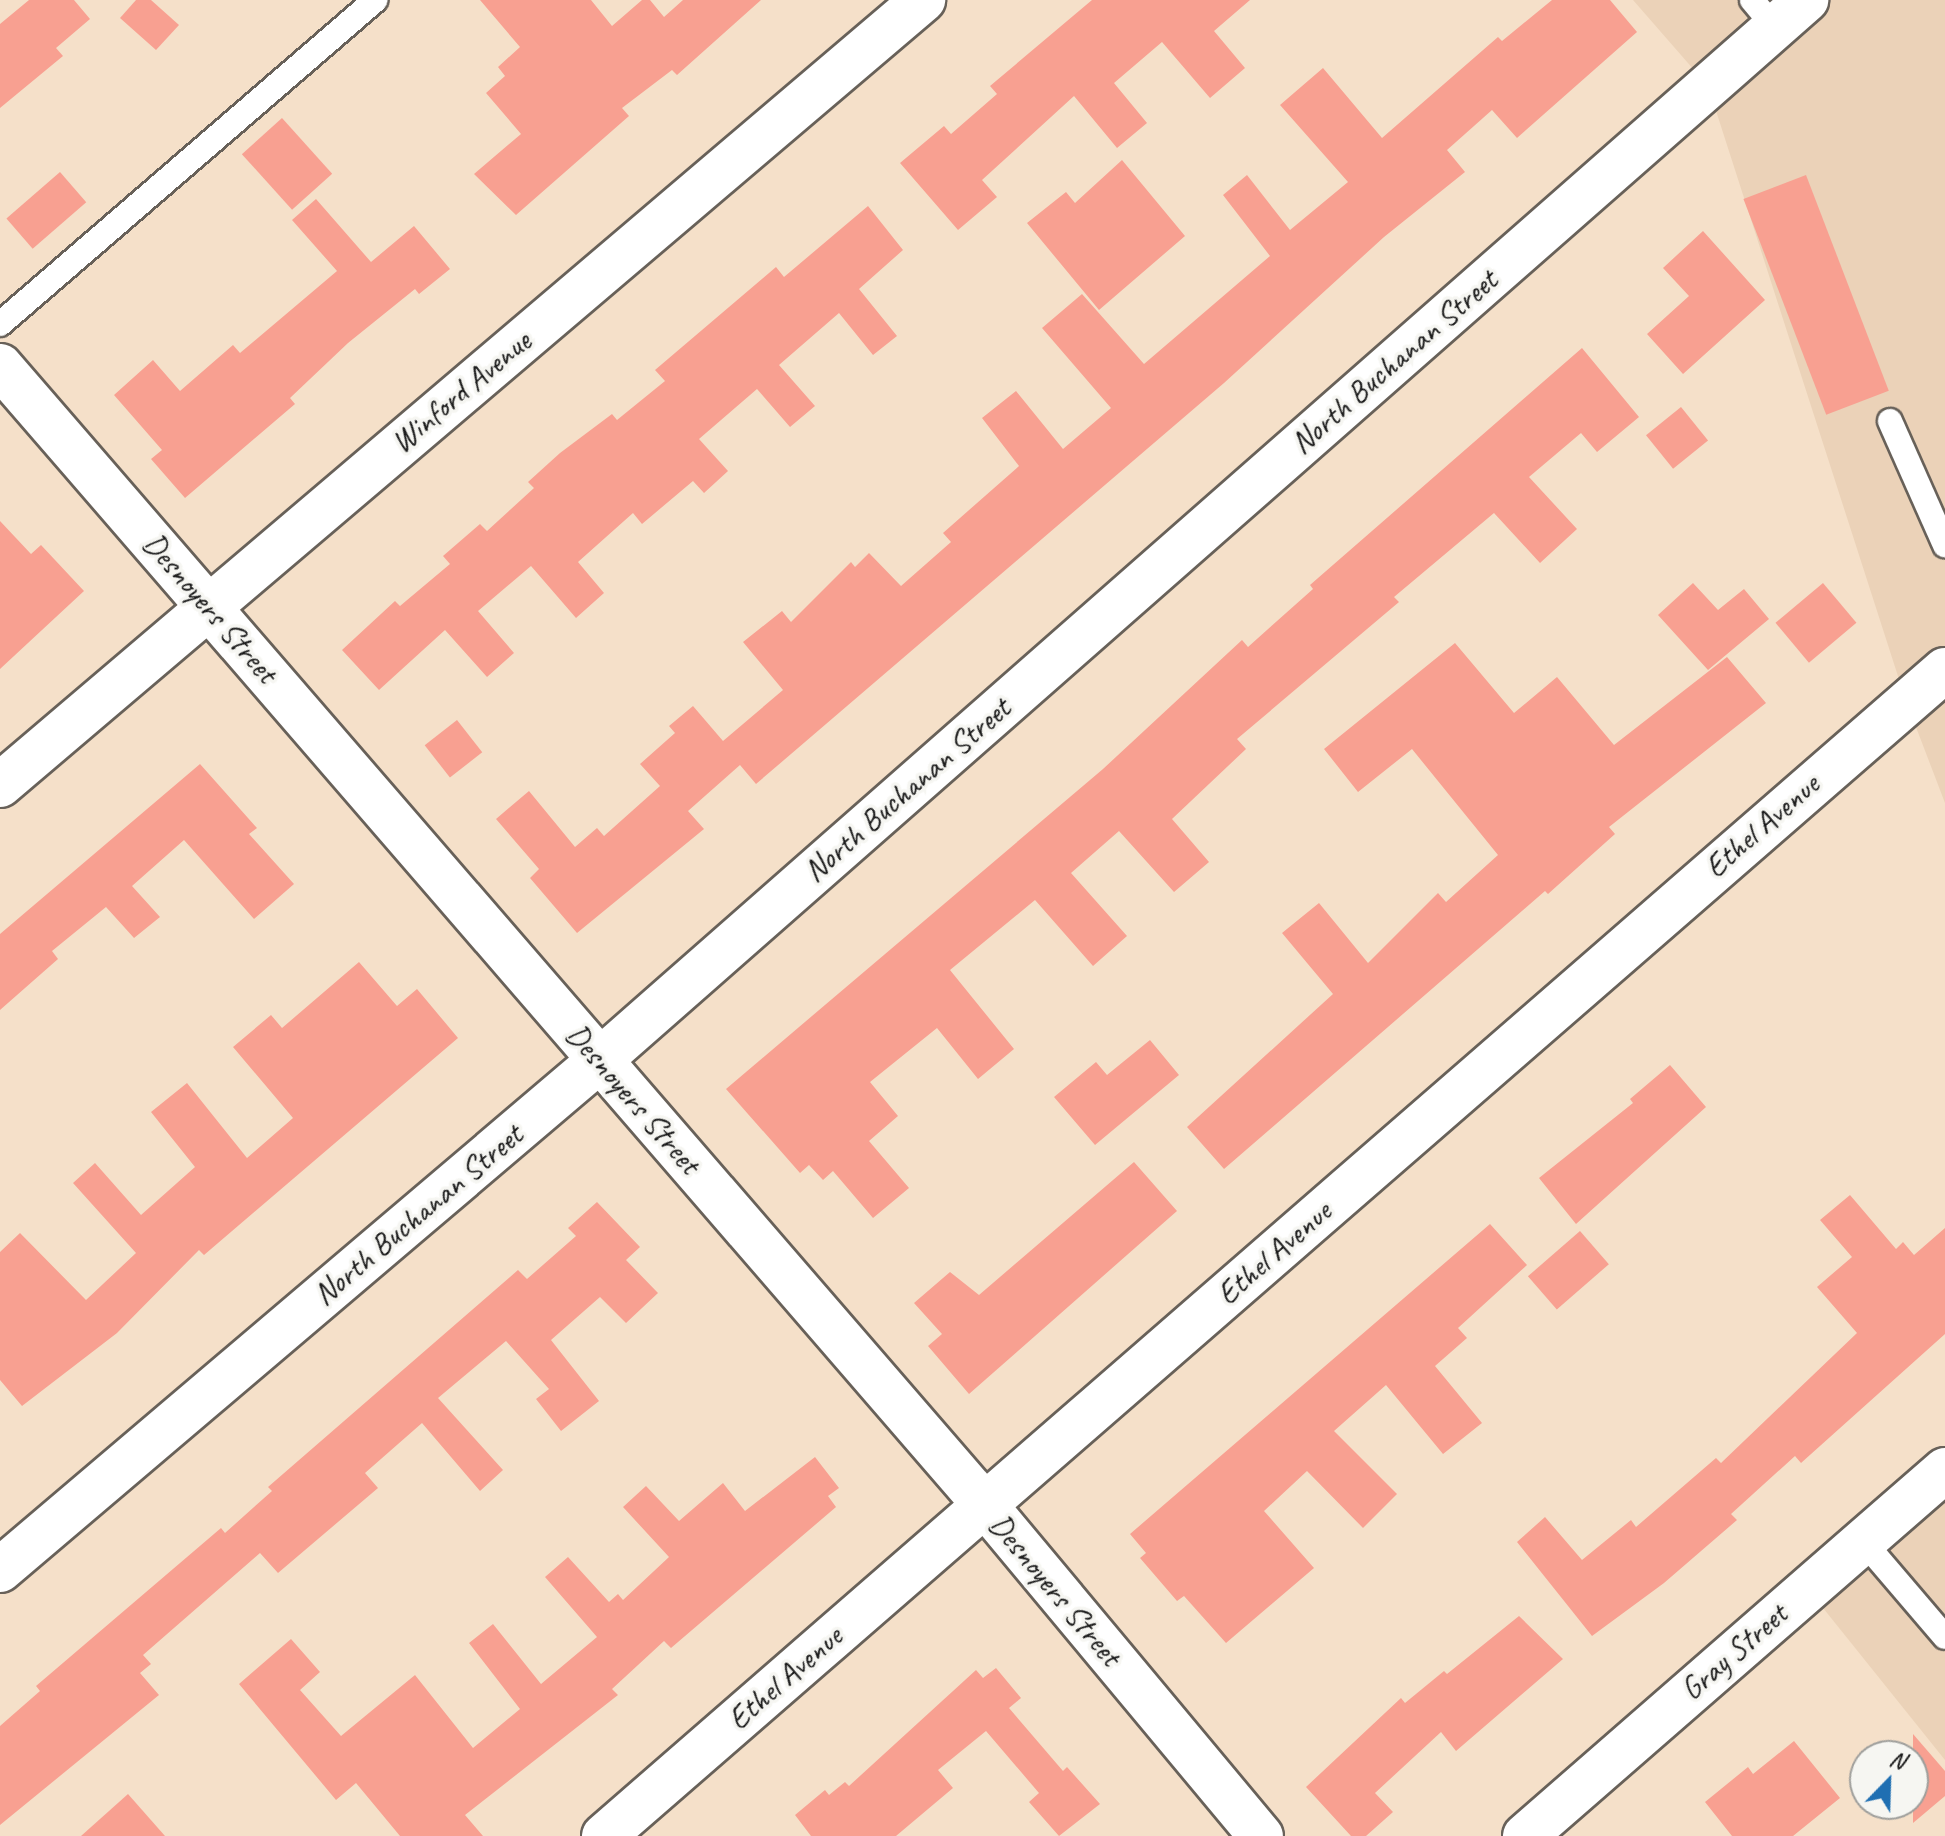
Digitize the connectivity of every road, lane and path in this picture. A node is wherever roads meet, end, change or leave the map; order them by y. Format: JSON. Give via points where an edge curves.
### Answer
{"nodes":[{"id":1,"x":375,"y":0,"type":"edge"},
{"id":2,"x":923,"y":0,"type":"edge"},
{"id":3,"x":1778,"y":9,"type":"edge"},
{"id":4,"x":0,"y":324,"type":"edge"},
{"id":5,"x":0,"y":366,"type":"edge"},
{"id":6,"x":1890,"y":421,"type":"dead end"},
{"id":7,"x":1945,"y":545,"type":"edge"},
{"id":8,"x":209,"y":607,"type":"junction"},
{"id":9,"x":1945,"y":670,"type":"edge"},
{"id":10,"x":0,"y":785,"type":"edge"},
{"id":11,"x":600,"y":1060,"type":"junction"},
{"id":12,"x":1945,"y":1470,"type":"edge"},
{"id":13,"x":985,"y":1505,"type":"junction"},
{"id":14,"x":1863,"y":1541,"type":"junction"},
{"id":15,"x":0,"y":1570,"type":"edge"},
{"id":16,"x":1945,"y":1637,"type":"edge"},
{"id":17,"x":604,"y":1836,"type":"edge"},
{"id":18,"x":1261,"y":1836,"type":"edge"},
{"id":19,"x":1525,"y":1836,"type":"edge"}],
"edges":[{"from":1,"to":4,"type":"lane"},
{"from":2,"to":8,"type":"street","name":"Winford Avenue"},
{"from":3,"to":11,"type":"street","name":"North Buchanan Street"},
{"from":5,"to":8,"type":"street","name":"Desnoyers Street"},
{"from":6,"to":7,"type":"lane"},
{"from":8,"to":10,"type":"street","name":"Winford Avenue"},
{"from":8,"to":11,"type":"street","name":"Desnoyers Street"},
{"from":9,"to":13,"type":"street","name":"Ethel Avenue"},
{"from":11,"to":13,"type":"street","name":"Desnoyers Street"},
{"from":11,"to":15,"type":"street","name":"North Buchanan Street"},
{"from":12,"to":14,"type":"street","name":"Gray Street"},
{"from":13,"to":17,"type":"street","name":"Ethel Avenue"},
{"from":13,"to":18,"type":"street","name":"Desnoyers Street"},
{"from":14,"to":16,"type":"lane"},
{"from":14,"to":19,"type":"street","name":"Gray Street"}]}
